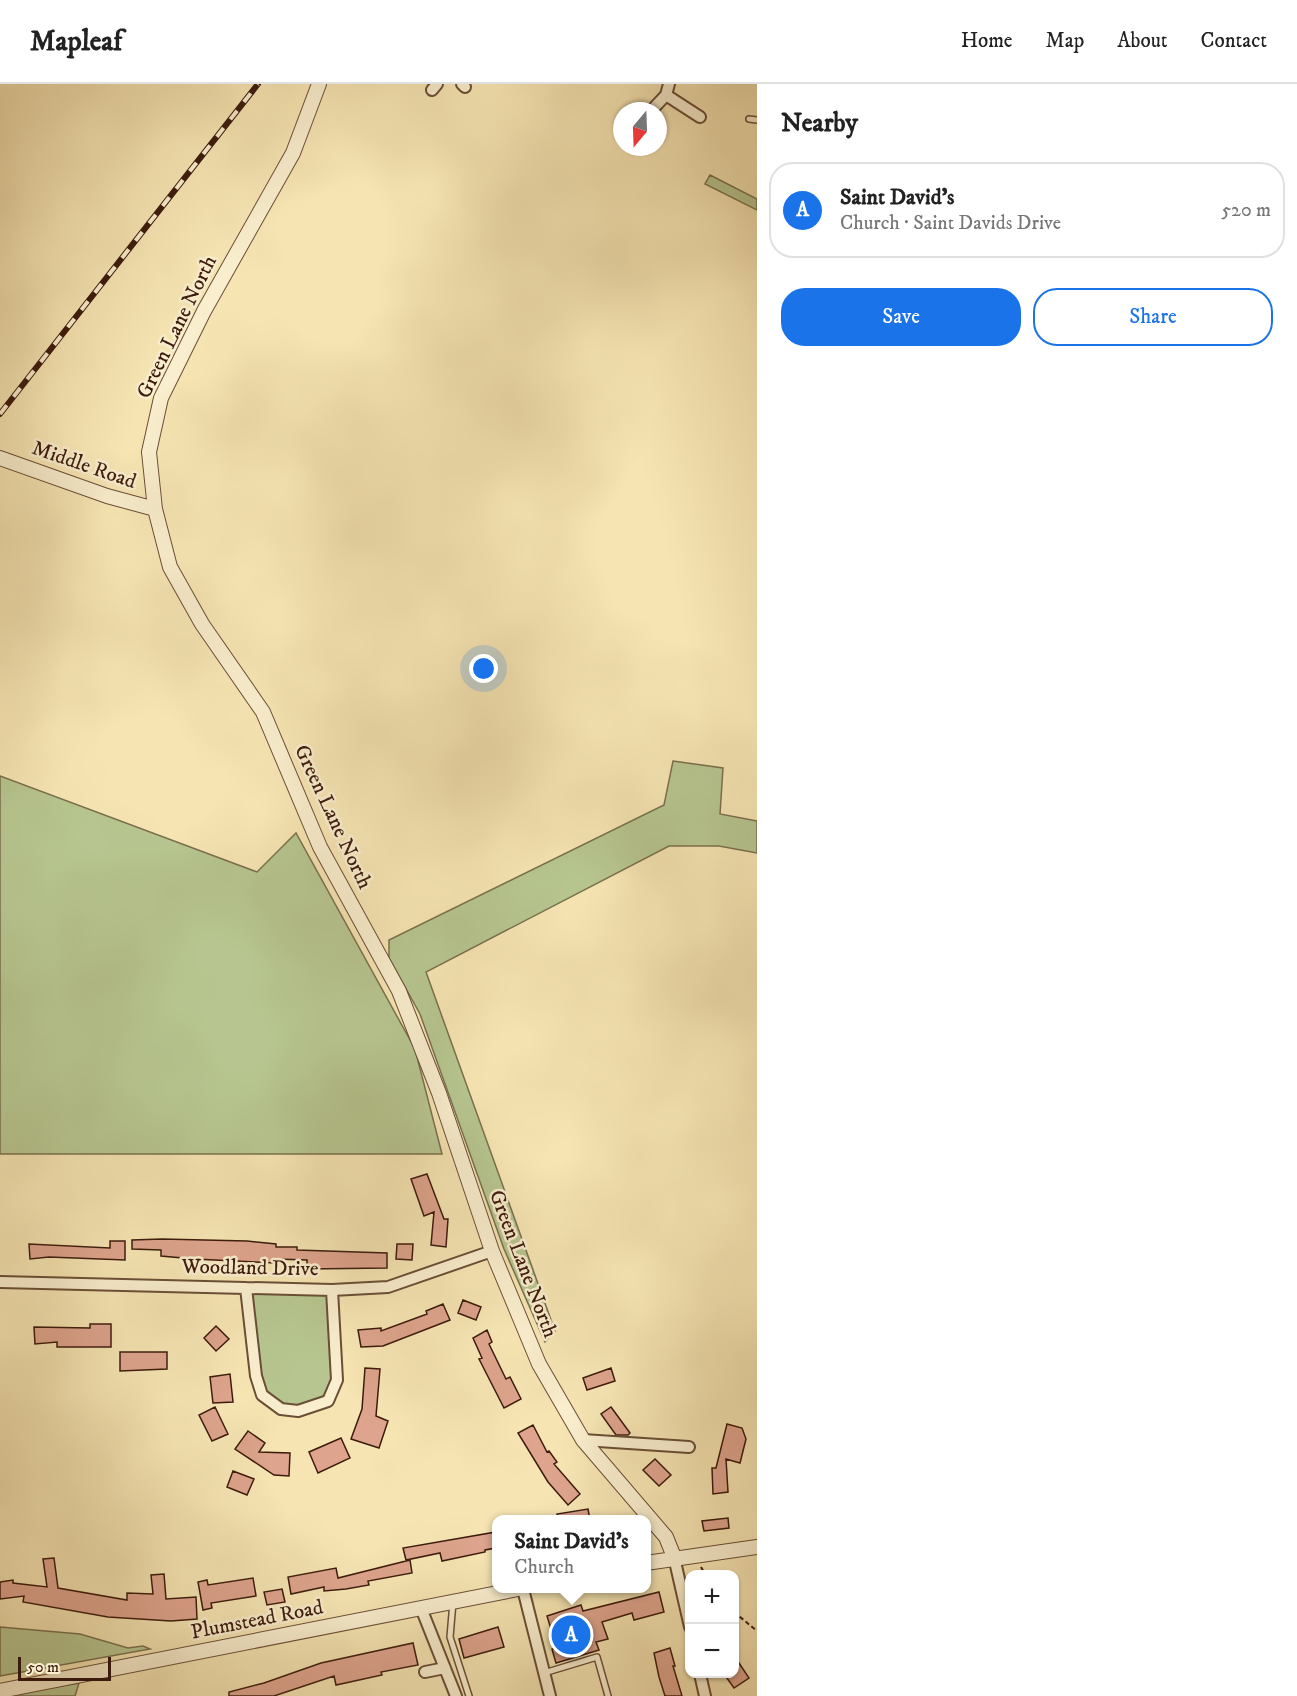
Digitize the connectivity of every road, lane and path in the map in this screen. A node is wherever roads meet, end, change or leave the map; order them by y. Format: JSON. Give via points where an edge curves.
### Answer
{"nodes":[{"id":1,"x":319,"y":84,"type":"edge"},
{"id":2,"x":667,"y":89,"type":"edge"},
{"id":3,"x":658,"y":102,"type":"edge"},
{"id":4,"x":700,"y":117,"type":"dead end"},
{"id":5,"x":749,"y":118,"type":"dead end"},
{"id":6,"x":757,"y":120,"type":"edge"},
{"id":7,"x":0,"y":458,"type":"edge"},
{"id":8,"x":155,"y":509,"type":"junction"},
{"id":9,"x":492,"y":1251,"type":"junction"},
{"id":10,"x":0,"y":1282,"type":"edge"},
{"id":11,"x":246,"y":1287,"type":"junction"},
{"id":12,"x":332,"y":1290,"type":"junction"},
{"id":13,"x":583,"y":1440,"type":"junction"},
{"id":14,"x":689,"y":1448,"type":"dead end"},
{"id":15,"x":647,"y":1515,"type":"edge"},
{"id":16,"x":651,"y":1519,"type":"edge"},
{"id":17,"x":757,"y":1547,"type":"edge"},
{"id":18,"x":674,"y":1557,"type":"junction"},
{"id":19,"x":651,"y":1562,"type":"edge"},
{"id":20,"x":498,"y":1593,"type":"edge"},
{"id":21,"x":524,"y":1593,"type":"edge"},
{"id":22,"x":453,"y":1602,"type":"junction"},
{"id":23,"x":421,"y":1608,"type":"junction"},
{"id":24,"x":739,"y":1615,"type":"edge"},
{"id":25,"x":689,"y":1624,"type":"edge"},
{"id":26,"x":757,"y":1631,"type":"edge"},
{"id":27,"x":445,"y":1668,"type":"junction"},
{"id":28,"x":425,"y":1672,"type":"dead end"},
{"id":29,"x":544,"y":1673,"type":"junction"},
{"id":30,"x":701,"y":1678,"type":"edge"},
{"id":31,"x":0,"y":1691,"type":"edge"},
{"id":32,"x":456,"y":1696,"type":"edge"},
{"id":33,"x":469,"y":1696,"type":"edge"},
{"id":34,"x":550,"y":1696,"type":"edge"},
{"id":35,"x":608,"y":1696,"type":"edge"},
{"id":36,"x":705,"y":1696,"type":"edge"}],
"edges":[{"from":1,"to":8,"type":"street","name":"Green Lane North","via":[[292,153],[204,311],[161,398],[149,452]]},
{"from":2,"to":3,"type":"street"},
{"from":2,"to":4,"type":"street"},
{"from":5,"to":6,"type":"lane"},
{"from":7,"to":8,"type":"street","name":"Middle Road"},
{"from":8,"to":9,"type":"street","name":"Green Lane North","via":[[170,567],[202,624],[263,712],[320,847],[399,991],[439,1093]]},
{"from":9,"to":12,"type":"street","name":"Woodland Drive","via":[[388,1287]]},
{"from":9,"to":13,"type":"street","name":"Green Lane North","via":[[539,1364]]},
{"from":10,"to":11,"type":"street","name":"Woodland Drive"},
{"from":11,"to":12,"type":"street","name":"Woodland Drive"},
{"from":11,"to":12,"type":"street","via":[[256,1376],[262,1395],[281,1408],[298,1411],[328,1401],[337,1380]]},
{"from":13,"to":14,"type":"street"},
{"from":13,"to":15,"type":"street","name":"Green Lane North"},
{"from":16,"to":18,"type":"street","name":"Green Lane North","via":[[666,1537]]},
{"from":17,"to":18,"type":"street"},
{"from":18,"to":19,"type":"street"},
{"from":18,"to":25,"type":"street"},
{"from":20,"to":22,"type":"street","name":"Plumstead Road"},
{"from":21,"to":29,"type":"street"},
{"from":22,"to":23,"type":"street","name":"Plumstead Road"},
{"from":22,"to":33,"type":"lane","via":[[450,1637]]},
{"from":23,"to":27,"type":"street"},
{"from":23,"to":31,"type":"street","name":"Plumstead Road"},
{"from":24,"to":26,"type":"path"},
{"from":27,"to":28,"type":"street"},
{"from":27,"to":32,"type":"street"},
{"from":29,"to":34,"type":"street"},
{"from":29,"to":35,"type":"lane","via":[[597,1657]]},
{"from":30,"to":36,"type":"street"}]}
